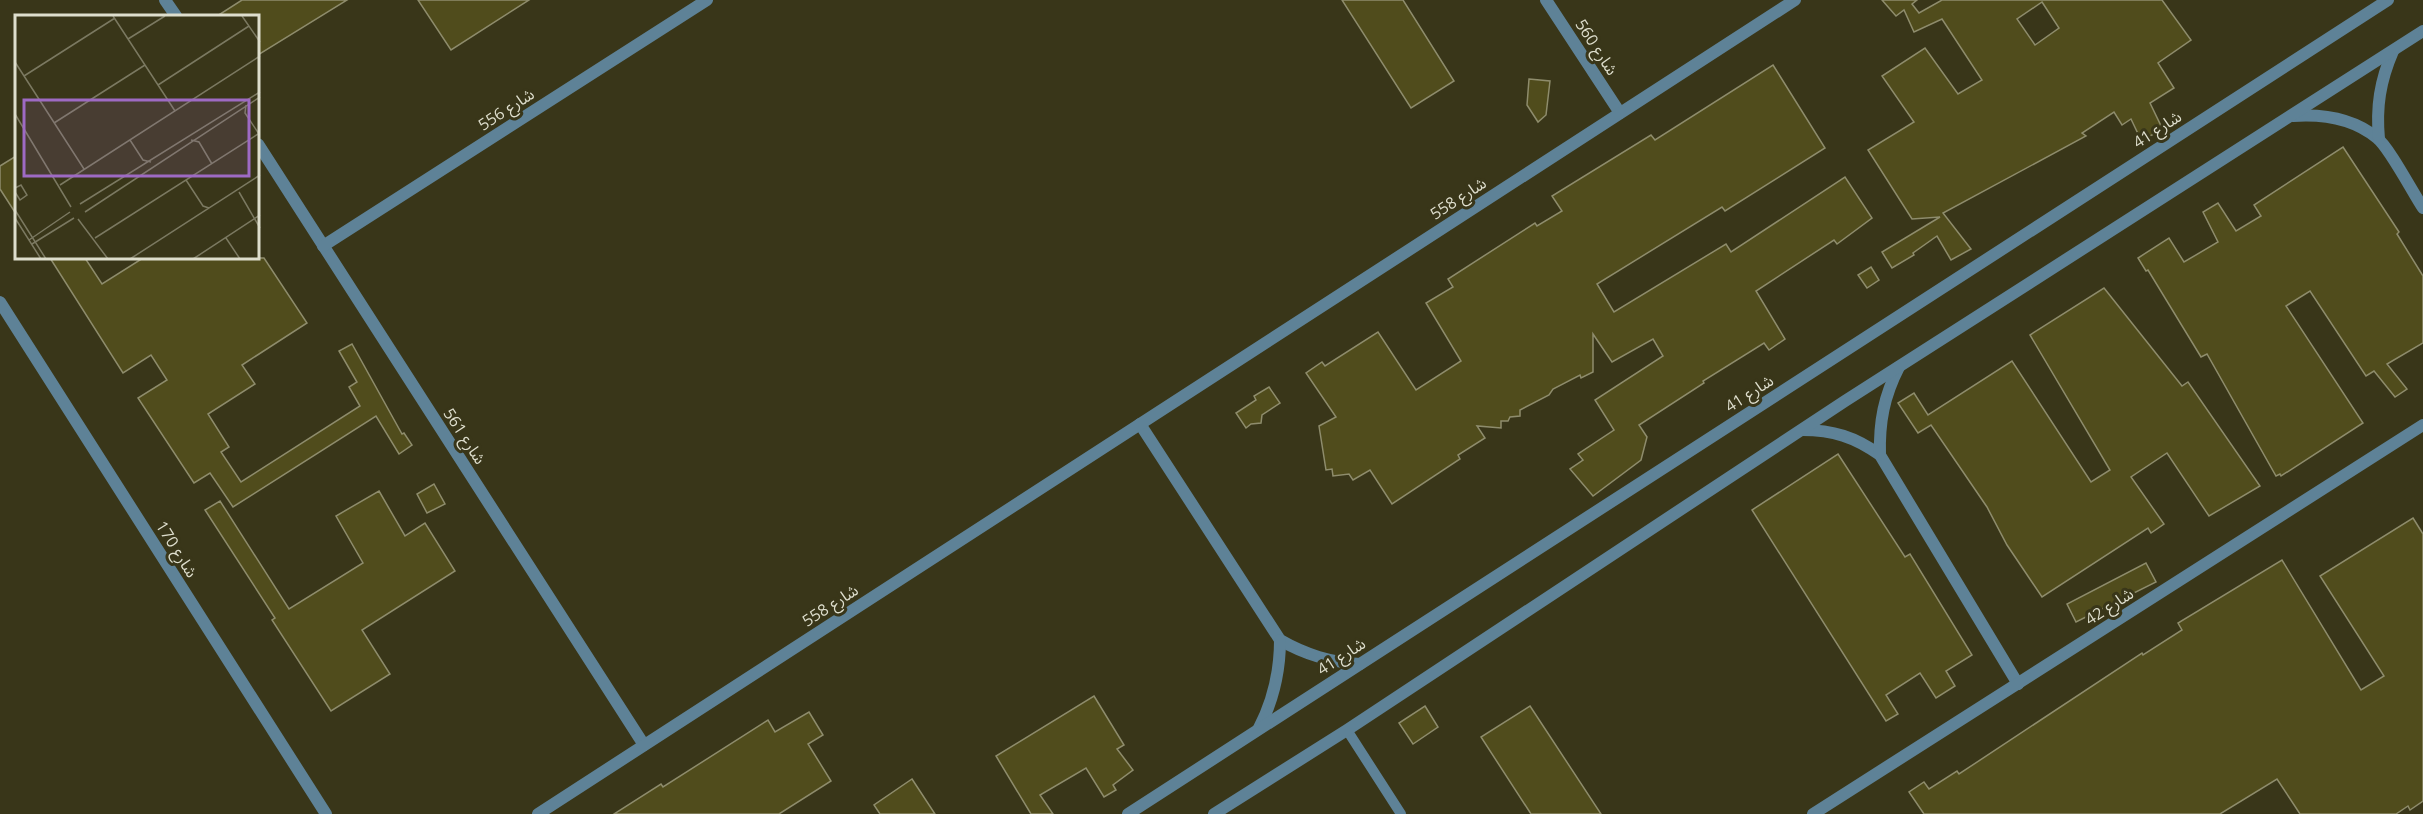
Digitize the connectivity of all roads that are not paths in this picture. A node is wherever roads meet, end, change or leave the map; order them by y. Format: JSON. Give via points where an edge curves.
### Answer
{"nodes":[{"id":1,"x":165,"y":0,"type":"edge"},
{"id":2,"x":707,"y":0,"type":"edge"},
{"id":3,"x":1546,"y":0,"type":"edge"},
{"id":4,"x":1795,"y":0,"type":"edge"},
{"id":5,"x":2388,"y":0,"type":"edge"},
{"id":6,"x":175,"y":15,"type":"edge"},
{"id":7,"x":2423,"y":31,"type":"edge"},
{"id":8,"x":2392,"y":51,"type":"junction"},
{"id":9,"x":1620,"y":113,"type":"junction"},
{"id":10,"x":2289,"y":117,"type":"junction"},
{"id":11,"x":2379,"y":139,"type":"junction"},
{"id":12,"x":260,"y":147,"type":"edge"},
{"id":13,"x":2423,"y":208,"type":"edge"},
{"id":14,"x":323,"y":246,"type":"junction"},
{"id":15,"x":0,"y":302,"type":"edge"},
{"id":16,"x":1899,"y":366,"type":"junction"},
{"id":17,"x":1140,"y":424,"type":"junction"},
{"id":18,"x":2423,"y":425,"type":"edge"},
{"id":19,"x":1800,"y":430,"type":"junction"},
{"id":20,"x":1880,"y":455,"type":"junction"},
{"id":21,"x":1280,"y":640,"type":"junction"},
{"id":22,"x":1360,"y":664,"type":"junction"},
{"id":23,"x":2018,"y":684,"type":"junction"},
{"id":24,"x":1258,"y":730,"type":"junction"},
{"id":25,"x":1347,"y":730,"type":"junction"},
{"id":26,"x":644,"y":745,"type":"junction"},
{"id":27,"x":326,"y":814,"type":"edge"},
{"id":28,"x":538,"y":814,"type":"edge"},
{"id":29,"x":1128,"y":814,"type":"edge"},
{"id":30,"x":1214,"y":814,"type":"edge"},
{"id":31,"x":1401,"y":814,"type":"edge"},
{"id":32,"x":1813,"y":814,"type":"edge"}],
"edges":[{"from":1,"to":6,"type":"street"},
{"from":2,"to":14,"type":"street","name":"شارع 556"},
{"from":3,"to":9,"type":"street","name":"شارع 560"},
{"from":4,"to":9,"type":"street","name":"شارع 558"},
{"from":5,"to":22,"type":"street","name":"شارع 41"},
{"from":7,"to":8,"type":"street"},
{"from":8,"to":10,"type":"street"},
{"from":8,"to":11,"type":"street","via":[[2379,94]]},
{"from":9,"to":17,"type":"street","name":"شارع 558"},
{"from":10,"to":11,"type":"street","via":[[2336,118]]},
{"from":10,"to":16,"type":"street"},
{"from":11,"to":13,"type":"street"},
{"from":12,"to":14,"type":"street","name":"شارع 561"},
{"from":14,"to":26,"type":"street","name":"شارع 561"},
{"from":15,"to":27,"type":"street","name":"شارع 170"},
{"from":16,"to":19,"type":"street"},
{"from":16,"to":20,"type":"street","via":[[1882,409]]},
{"from":17,"to":21,"type":"street"},
{"from":17,"to":26,"type":"street","name":"شارع 558"},
{"from":18,"to":23,"type":"street","name":"شارع 42"},
{"from":19,"to":20,"type":"street","via":[[1843,434]]},
{"from":19,"to":25,"type":"street"},
{"from":20,"to":23,"type":"street"},
{"from":21,"to":22,"type":"street","via":[[1318,658]]},
{"from":21,"to":24,"type":"street","via":[[1276,686]]},
{"from":22,"to":24,"type":"street","name":"شارع 41"},
{"from":23,"to":32,"type":"street","name":"شارع 42"},
{"from":24,"to":29,"type":"street","name":"شارع 41"},
{"from":25,"to":30,"type":"street"},
{"from":25,"to":31,"type":"lane"},
{"from":26,"to":28,"type":"street","name":"شارع 558"}]}
